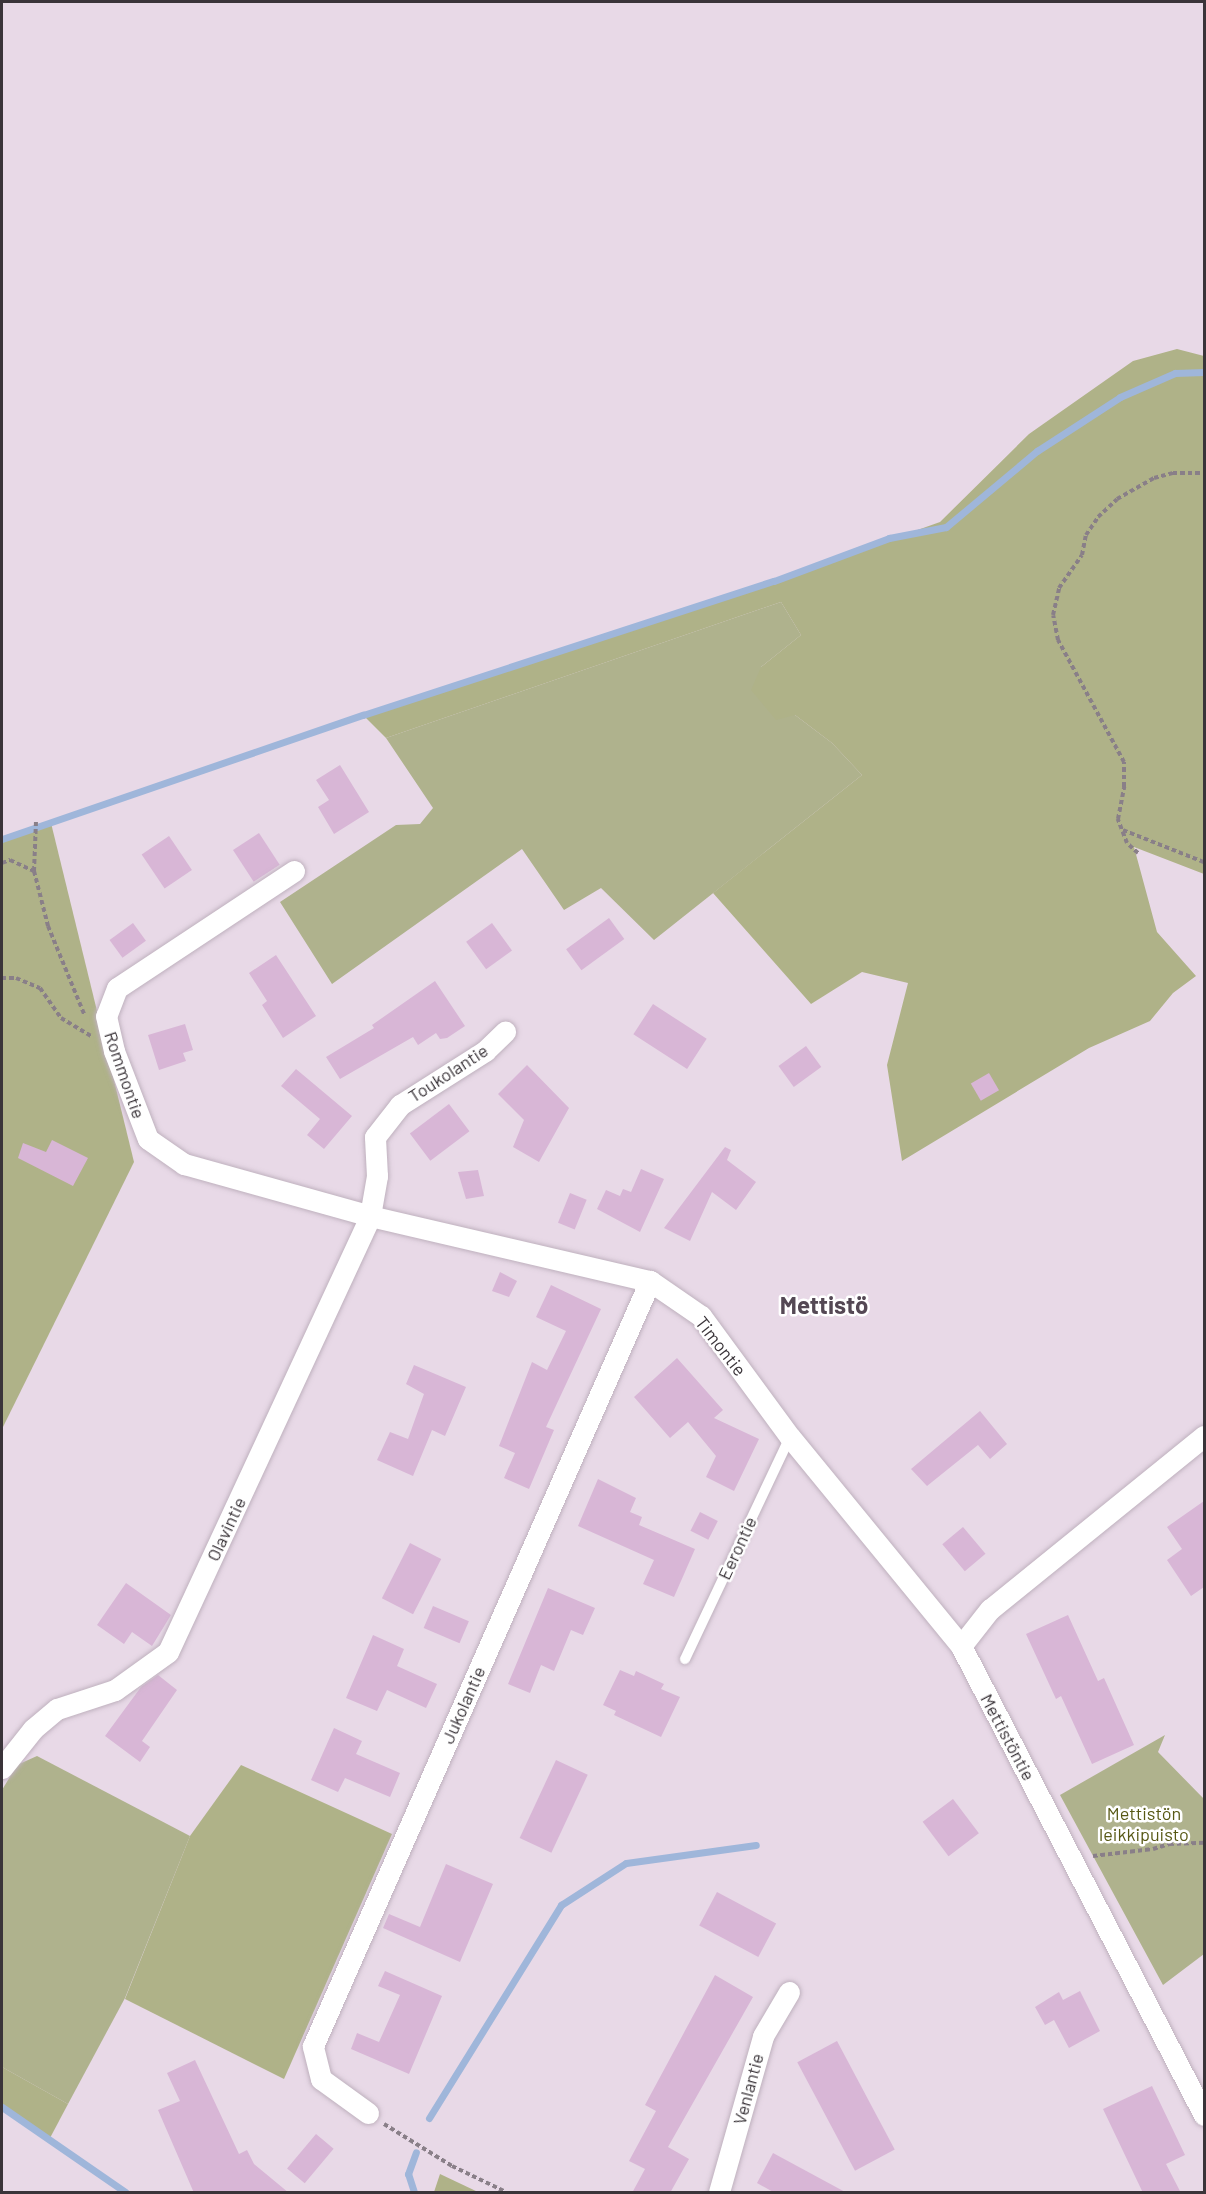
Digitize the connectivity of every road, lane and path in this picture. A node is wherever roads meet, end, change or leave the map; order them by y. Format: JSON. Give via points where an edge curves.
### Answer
{"nodes":[{"id":1,"x":1204,"y":473,"type":"edge"},
{"id":2,"x":36,"y":822,"type":"dead end"},
{"id":3,"x":1122,"y":830,"type":"junction"},
{"id":4,"x":1138,"y":853,"type":"dead end"},
{"id":5,"x":1204,"y":862,"type":"edge"},
{"id":6,"x":2,"y":863,"type":"edge"},
{"id":7,"x":294,"y":871,"type":"dead end"},
{"id":8,"x":33,"y":872,"type":"junction"},
{"id":9,"x":2,"y":978,"type":"edge"},
{"id":10,"x":505,"y":1032,"type":"dead end"},
{"id":11,"x":370,"y":1216,"type":"junction"},
{"id":12,"x":650,"y":1281,"type":"junction"},
{"id":13,"x":790,"y":1437,"type":"junction"},
{"id":14,"x":1201,"y":1445,"type":"edge"},
{"id":15,"x":961,"y":1647,"type":"junction"},
{"id":16,"x":685,"y":1659,"type":"dead end"},
{"id":17,"x":2,"y":1768,"type":"edge"},
{"id":18,"x":1204,"y":1843,"type":"edge"},
{"id":19,"x":1071,"y":1858,"type":"junction"},
{"id":20,"x":789,"y":1992,"type":"dead end"},
{"id":21,"x":368,"y":2113,"type":"joint"},
{"id":22,"x":1204,"y":2115,"type":"edge"},
{"id":23,"x":506,"y":2193,"type":"edge"},
{"id":24,"x":719,"y":2193,"type":"edge"}],
"edges":[{"from":1,"to":3,"type":"path","via":[[1173,473],[1154,478],[1117,500],[1086,535],[1082,555],[1059,588],[1053,615],[1058,640],[1124,762],[1118,819]]},
{"from":2,"to":8,"type":"path"},
{"from":3,"to":4,"type":"path","via":[[1127,843]]},
{"from":3,"to":5,"type":"path"},
{"from":6,"to":8,"type":"path","via":[[10,860]]},
{"from":7,"to":11,"type":"street","name":"Rommontie","via":[[117,988],[106,1016],[111,1041],[148,1139],[184,1164]]},
{"from":8,"to":9,"type":"path","via":[[71,989],[96,1035],[88,1037],[61,1018],[40,988],[16,978]]},
{"from":10,"to":11,"type":"street","name":"Toukolantie","via":[[485,1052],[400,1105],[375,1137],[377,1176]]},
{"from":11,"to":12,"type":"street","name":"Timontie"},
{"from":11,"to":17,"type":"street","name":"Olavintie","via":[[168,1652],[115,1689],[57,1709],[33,1729]]},
{"from":12,"to":13,"type":"street","name":"Timontie","via":[[701,1316]]},
{"from":12,"to":21,"type":"street","name":"Jukolantie","via":[[313,2046],[321,2079]]},
{"from":13,"to":15,"type":"street","name":"Timontie"},
{"from":13,"to":16,"type":"lane","name":"Eerontie"},
{"from":14,"to":15,"type":"street","via":[[990,1609]]},
{"from":15,"to":19,"type":"street","name":"Mettistöntie"},
{"from":18,"to":19,"type":"path"},
{"from":19,"to":22,"type":"street","name":"Mettistöntie"},
{"from":20,"to":24,"type":"street","name":"Venlantie","via":[[763,2036]]},
{"from":21,"to":23,"type":"path","via":[[452,2166]]}]}
